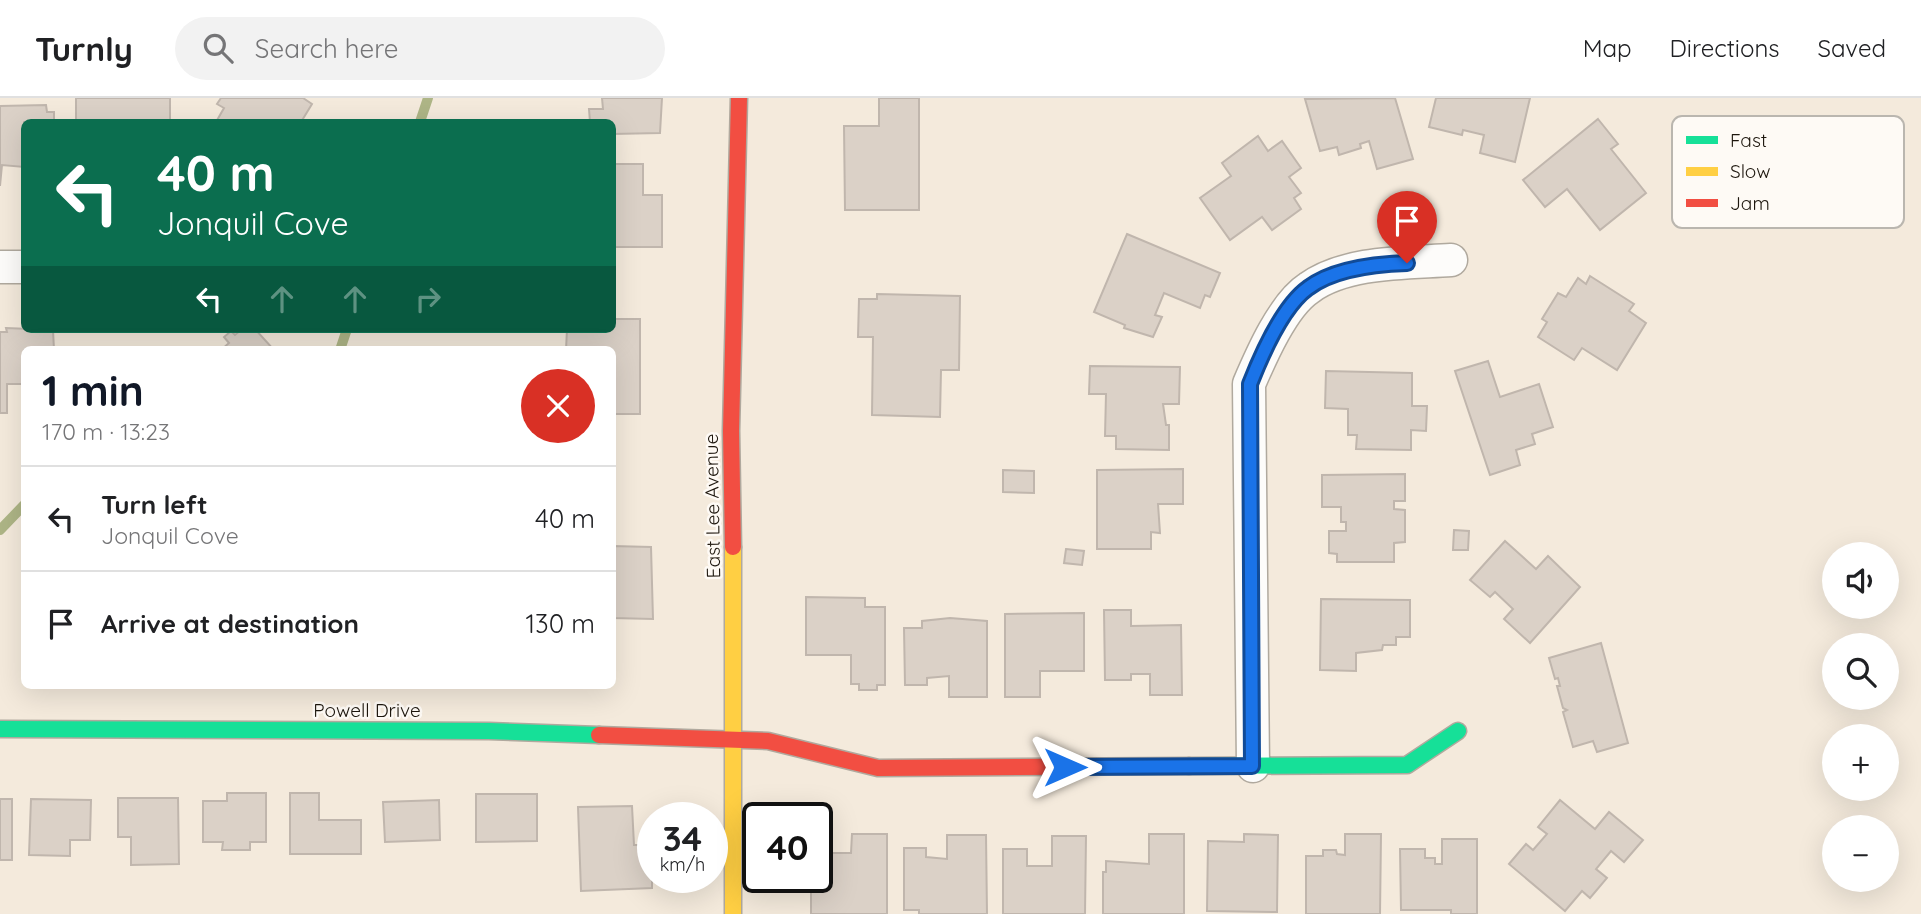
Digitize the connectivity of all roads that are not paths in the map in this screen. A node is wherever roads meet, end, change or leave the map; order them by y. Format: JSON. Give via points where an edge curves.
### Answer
{"nodes":[{"id":1,"x":739,"y":98,"type":"edge"},
{"id":2,"x":1451,"y":260,"type":"dead end"},
{"id":3,"x":0,"y":267,"type":"edge"},
{"id":4,"x":21,"y":267,"type":"edge"},
{"id":5,"x":0,"y":729,"type":"edge"},
{"id":6,"x":1458,"y":731,"type":"dead end"},
{"id":7,"x":734,"y":739,"type":"junction"},
{"id":8,"x":1252,"y":766,"type":"junction"},
{"id":9,"x":733,"y":914,"type":"edge"}],
"edges":[{"from":1,"to":7,"type":"street","name":"East Lee Avenue","via":[[731,431]]},
{"from":2,"to":8,"type":"street","via":[[1363,265],[1308,288],[1270,336],[1250,384]]},
{"from":3,"to":4,"type":"street"},
{"from":5,"to":7,"type":"street","name":"Powell Drive","via":[[489,731]]},
{"from":6,"to":8,"type":"street","name":"Powell Drive","via":[[1407,765]]},
{"from":7,"to":8,"type":"street","name":"Powell Drive","via":[[768,741],[878,768]]},
{"from":7,"to":9,"type":"street","name":"East Lee Avenue"}]}
